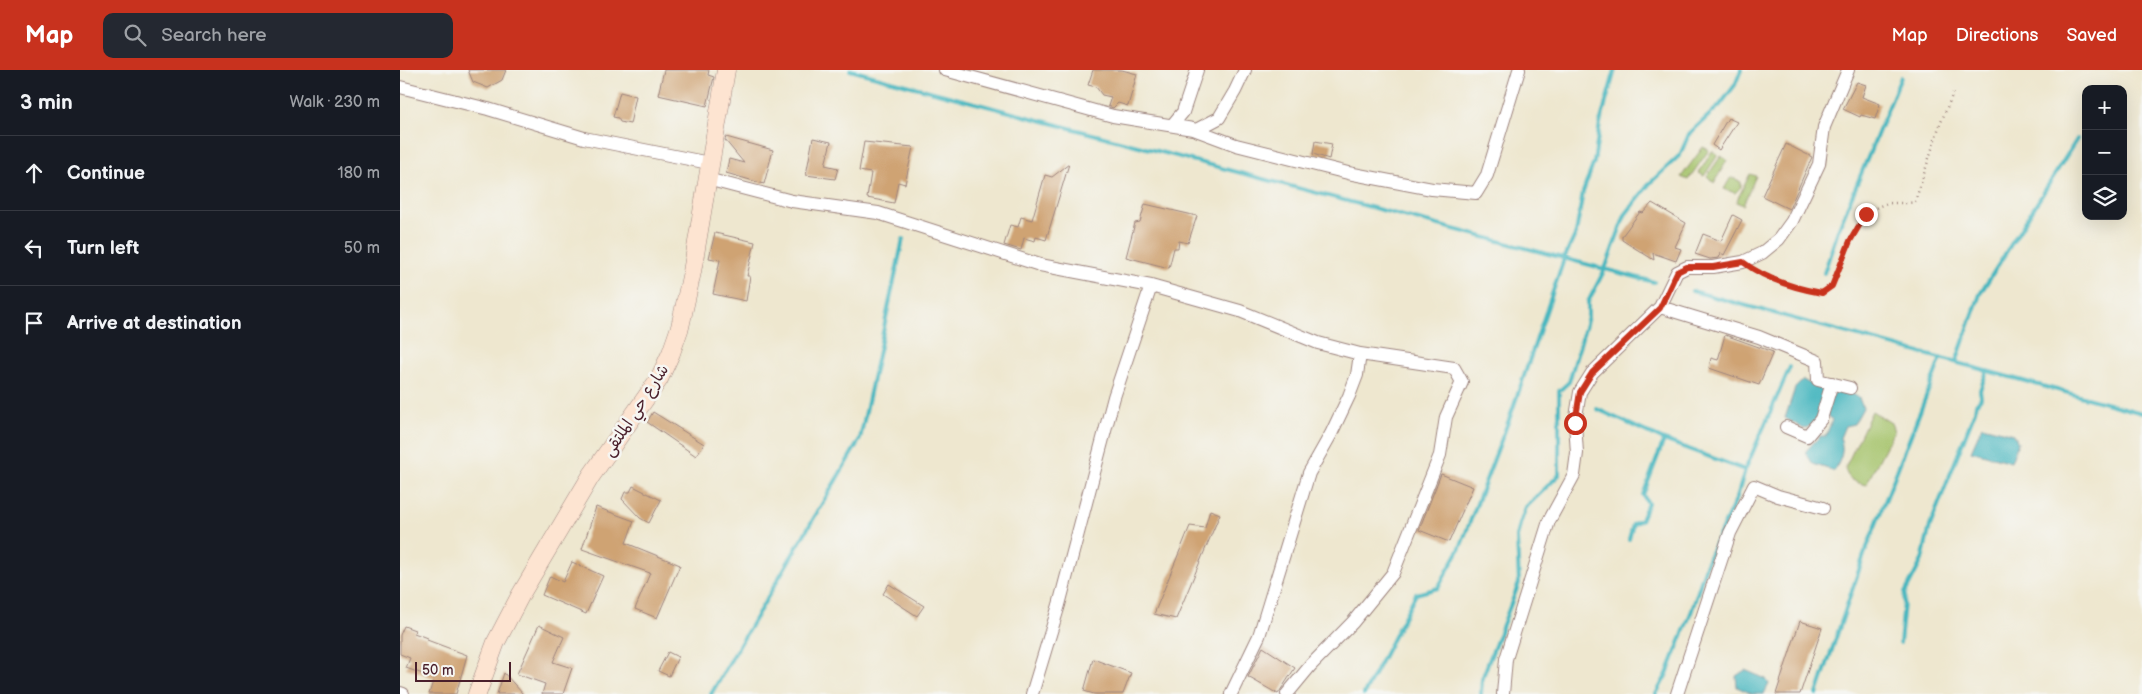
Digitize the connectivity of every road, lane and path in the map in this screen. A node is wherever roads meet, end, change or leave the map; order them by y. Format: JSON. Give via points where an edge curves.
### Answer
{"nodes":[{"id":1,"x":726,"y":70,"type":"edge"},
{"id":2,"x":945,"y":70,"type":"edge"},
{"id":3,"x":1197,"y":70,"type":"edge"},
{"id":4,"x":1245,"y":70,"type":"edge"},
{"id":5,"x":1518,"y":70,"type":"edge"},
{"id":6,"x":1848,"y":70,"type":"edge"},
{"id":7,"x":400,"y":87,"type":"edge"},
{"id":8,"x":1954,"y":93,"type":"dead end"},
{"id":9,"x":1173,"y":124,"type":"junction"},
{"id":10,"x":1196,"y":130,"type":"junction"},
{"id":11,"x":708,"y":171,"type":"junction"},
{"id":12,"x":1743,"y":262,"type":"junction"},
{"id":13,"x":1151,"y":286,"type":"junction"},
{"id":14,"x":1660,"y":308,"type":"junction"},
{"id":15,"x":1360,"y":354,"type":"junction"},
{"id":16,"x":1832,"y":383,"type":"junction"},
{"id":17,"x":1850,"y":388,"type":"dead end"},
{"id":18,"x":1786,"y":427,"type":"dead end"},
{"id":19,"x":1823,"y":508,"type":"dead end"},
{"id":20,"x":477,"y":694,"type":"edge"},
{"id":21,"x":1032,"y":694,"type":"edge"},
{"id":22,"x":1231,"y":694,"type":"edge"},
{"id":23,"x":1287,"y":694,"type":"edge"},
{"id":24,"x":1503,"y":694,"type":"edge"},
{"id":25,"x":1677,"y":694,"type":"edge"}],
"edges":[{"from":1,"to":11,"type":"street","name":"شارع حي الملتقى"},
{"from":2,"to":9,"type":"street","via":[[1113,116]]},
{"from":3,"to":9,"type":"street","via":[[1183,112]]},
{"from":4,"to":10,"type":"street","via":[[1219,118]]},
{"from":5,"to":10,"type":"street","via":[[1487,175],[1476,193],[1432,189],[1348,173],[1236,146]]},
{"from":6,"to":12,"type":"street","via":[[1824,127],[1819,164],[1792,221],[1770,247]]},
{"from":7,"to":11,"type":"street"},
{"from":8,"to":12,"type":"path","via":[[1936,137],[1916,202],[1886,203],[1866,214],[1850,241],[1832,286],[1822,293],[1800,289],[1758,274]]},
{"from":9,"to":10,"type":"street"},
{"from":11,"to":13,"type":"street","via":[[792,201],[878,212],[1040,265]]},
{"from":11,"to":20,"type":"street","name":"شارع حي الملتقى","via":[[692,272],[671,353],[659,379],[591,476],[521,594],[496,642]]},
{"from":12,"to":14,"type":"street","via":[[1681,269],[1671,280]]},
{"from":13,"to":15,"type":"street","via":[[1240,311],[1318,343]]},
{"from":13,"to":21,"type":"street","via":[[1114,397],[1060,604]]},
{"from":14,"to":16,"type":"street","via":[[1759,337],[1817,361],[1818,380]]},
{"from":14,"to":24,"type":"street","via":[[1592,373],[1580,392],[1575,423],[1577,453],[1574,475],[1549,521],[1506,659]]},
{"from":15,"to":22,"type":"street","via":[[1349,396],[1309,473],[1260,636]]},
{"from":15,"to":23,"type":"street","via":[[1454,368],[1462,382],[1446,417],[1440,455],[1393,573]]},
{"from":16,"to":17,"type":"street"},
{"from":16,"to":18,"type":"street","via":[[1821,419],[1807,436]]},
{"from":19,"to":25,"type":"street","via":[[1754,486],[1730,533]]}]}
